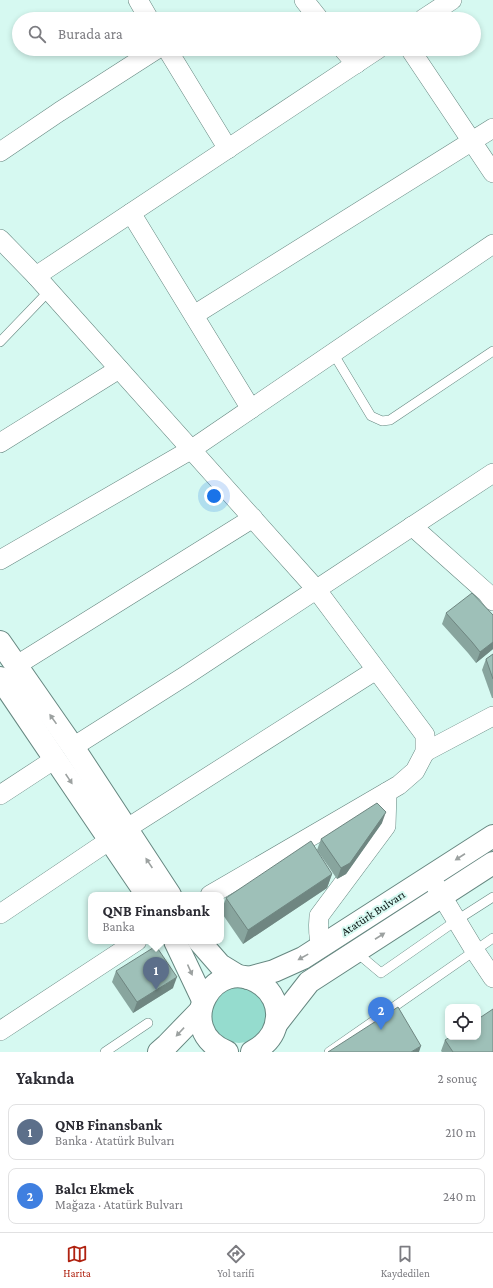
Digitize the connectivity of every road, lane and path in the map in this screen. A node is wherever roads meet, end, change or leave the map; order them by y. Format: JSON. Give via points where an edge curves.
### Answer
{"nodes":[{"id":1,"x":138,"y":0,"type":"edge"},
{"id":2,"x":304,"y":0,"type":"edge"},
{"id":3,"x":446,"y":2,"type":"edge"},
{"id":4,"x":145,"y":12,"type":"edge"},
{"id":5,"x":313,"y":12,"type":"edge"},
{"id":6,"x":432,"y":12,"type":"edge"},
{"id":7,"x":146,"y":56,"type":"edge"},
{"id":8,"x":171,"y":56,"type":"edge"},
{"id":9,"x":349,"y":56,"type":"edge"},
{"id":10,"x":368,"y":56,"type":"edge"},
{"id":11,"x":415,"y":56,"type":"edge"},
{"id":12,"x":356,"y":64,"type":"junction"},
{"id":13,"x":493,"y":128,"type":"edge"},
{"id":14,"x":471,"y":140,"type":"junction"},
{"id":15,"x":228,"y":149,"type":"junction"},
{"id":16,"x":0,"y":152,"type":"edge"},
{"id":17,"x":493,"y":172,"type":"edge"},
{"id":18,"x":131,"y":213,"type":"junction"},
{"id":19,"x":0,"y":239,"type":"edge"},
{"id":20,"x":493,"y":244,"type":"edge"},
{"id":21,"x":36,"y":276,"type":"junction"},
{"id":22,"x":49,"y":291,"type":"junction"},
{"id":23,"x":194,"y":315,"type":"junction"},
{"id":24,"x":0,"y":342,"type":"edge"},
{"id":25,"x":493,"y":351,"type":"edge"},
{"id":26,"x":333,"y":353,"type":"junction"},
{"id":27,"x":119,"y":369,"type":"junction"},
{"id":28,"x":251,"y":409,"type":"junction"},
{"id":29,"x":0,"y":443,"type":"edge"},
{"id":30,"x":192,"y":449,"type":"junction"},
{"id":31,"x":493,"y":473,"type":"edge"},
{"id":32,"x":253,"y":518,"type":"junction"},
{"id":33,"x":412,"y":526,"type":"junction"},
{"id":34,"x":0,"y":560,"type":"edge"},
{"id":35,"x":316,"y":589,"type":"junction"},
{"id":36,"x":491,"y":594,"type":"edge"},
{"id":37,"x":0,"y":642,"type":"edge"},
{"id":38,"x":376,"y":670,"type":"junction"},
{"id":39,"x":4,"y":675,"type":"edge"},
{"id":40,"x":493,"y":716,"type":"edge"},
{"id":41,"x":425,"y":752,"type":"junction"},
{"id":42,"x":64,"y":753,"type":"junction"},
{"id":43,"x":387,"y":792,"type":"junction"},
{"id":44,"x":0,"y":795,"type":"edge"},
{"id":45,"x":118,"y":834,"type":"junction"},
{"id":46,"x":493,"y":836,"type":"edge"},
{"id":47,"x":493,"y":863,"type":"edge"},
{"id":48,"x":430,"y":877,"type":"junction"},
{"id":49,"x":146,"y":892,"type":"edge"},
{"id":50,"x":167,"y":892,"type":"edge"},
{"id":51,"x":215,"y":892,"type":"edge"},
{"id":52,"x":442,"y":896,"type":"junction"},
{"id":53,"x":493,"y":897,"type":"edge"},
{"id":54,"x":0,"y":914,"type":"edge"},
{"id":55,"x":457,"y":920,"type":"junction"},
{"id":56,"x":493,"y":938,"type":"edge"},
{"id":57,"x":132,"y":944,"type":"edge"},
{"id":58,"x":176,"y":944,"type":"edge"},
{"id":59,"x":202,"y":944,"type":"edge"},
{"id":60,"x":322,"y":946,"type":"junction"},
{"id":61,"x":475,"y":951,"type":"junction"},
{"id":62,"x":356,"y":952,"type":"junction"},
{"id":63,"x":243,"y":977,"type":"junction"},
{"id":64,"x":493,"y":978,"type":"edge"},
{"id":65,"x":202,"y":1006,"type":"junction"},
{"id":66,"x":148,"y":1023,"type":"dead end"},
{"id":67,"x":0,"y":1031,"type":"edge"},
{"id":68,"x":277,"y":1036,"type":"edge"},
{"id":69,"x":105,"y":1052,"type":"edge"},
{"id":70,"x":159,"y":1052,"type":"edge"},
{"id":71,"x":227,"y":1052,"type":"edge"},
{"id":72,"x":252,"y":1052,"type":"edge"},
{"id":73,"x":329,"y":1052,"type":"edge"}],
"edges":[{"from":1,"to":4,"type":"street"},
{"from":2,"to":5,"type":"street"},
{"from":3,"to":6,"type":"street"},
{"from":7,"to":16,"type":"street"},
{"from":8,"to":15,"type":"street"},
{"from":9,"to":12,"type":"street"},
{"from":10,"to":12,"type":"street"},
{"from":11,"to":14,"type":"street"},
{"from":12,"to":15,"type":"street"},
{"from":13,"to":14,"type":"street"},
{"from":14,"to":17,"type":"street"},
{"from":14,"to":23,"type":"street"},
{"from":15,"to":18,"type":"street"},
{"from":18,"to":21,"type":"street"},
{"from":18,"to":23,"type":"street"},
{"from":19,"to":21,"type":"street"},
{"from":20,"to":26,"type":"street"},
{"from":21,"to":22,"type":"street"},
{"from":22,"to":24,"type":"lane"},
{"from":22,"to":27,"type":"street"},
{"from":23,"to":28,"type":"street"},
{"from":25,"to":26,"type":"lane","via":[[390,420],[382,421],[371,416]]},
{"from":26,"to":28,"type":"street"},
{"from":27,"to":29,"type":"street"},
{"from":27,"to":30,"type":"street"},
{"from":28,"to":30,"type":"street"},
{"from":30,"to":32,"type":"street"},
{"from":30,"to":34,"type":"street"},
{"from":31,"to":33,"type":"street"},
{"from":32,"to":35,"type":"street"},
{"from":32,"to":39,"type":"street"},
{"from":33,"to":35,"type":"street"},
{"from":33,"to":36,"type":"street"},
{"from":35,"to":38,"type":"street"},
{"from":35,"to":42,"type":"street"},
{"from":37,"to":39,"type":"main road"},
{"from":38,"to":41,"type":"street","via":[[425,735]]},
{"from":38,"to":45,"type":"street"},
{"from":39,"to":42,"type":"main road"},
{"from":40,"to":41,"type":"street"},
{"from":41,"to":43,"type":"street","via":[[415,772]]},
{"from":42,"to":44,"type":"street"},
{"from":42,"to":45,"type":"main road"},
{"from":43,"to":51,"type":"street"},
{"from":43,"to":60,"type":"street","via":[[386,826],[319,916],[318,928]]},
{"from":45,"to":49,"type":"main road"},
{"from":50,"to":45,"type":"main road","one_way":true},
{"from":45,"to":54,"type":"street"},
{"from":46,"to":48,"type":"main road","name":"Atatürk Bulvarı","one_way":true},
{"from":47,"to":52,"type":"main road","name":"Atatürk Bulvarı"},
{"from":48,"to":52,"type":"street"},
{"from":48,"to":60,"type":"main road","name":"Atatürk Bulvarı"},
{"from":52,"to":55,"type":"street"},
{"from":62,"to":52,"type":"main road","name":"Atatürk Bulvarı","one_way":true},
{"from":53,"to":55,"type":"lane"},
{"from":55,"to":61,"type":"street"},
{"from":55,"to":62,"type":"lane","via":[[381,973]]},
{"from":56,"to":61,"type":"lane"},
{"from":57,"to":67,"type":"street"},
{"from":58,"to":65,"type":"main road","one_way":true},
{"from":59,"to":63,"type":"main road","via":[[220,965]]},
{"from":60,"to":63,"type":"main road","name":"Atatürk Bulvarı","one_way":true,"via":[[286,966],[260,975]]},
{"from":61,"to":64,"type":"street"},
{"from":61,"to":73,"type":"lane"},
{"from":62,"to":68,"type":"main road","name":"Atatürk Bulvarı","via":[[309,982]]},
{"from":63,"to":65,"type":"main road","name":"Atatürk Bulvarı","via":[[227,978],[217,983],[209,991]]},
{"from":63,"to":68,"type":"main road","via":[[257,981],[271,994],[276,1008]]},
{"from":65,"to":70,"type":"main road","one_way":true,"via":[[168,1046]]},
{"from":65,"to":71,"type":"main road","via":[[201,1022],[204,1033],[211,1042]]},
{"from":66,"to":69,"type":"lane"},
{"from":68,"to":72,"type":"main road","name":"Atatürk Bulvarı"}]}
